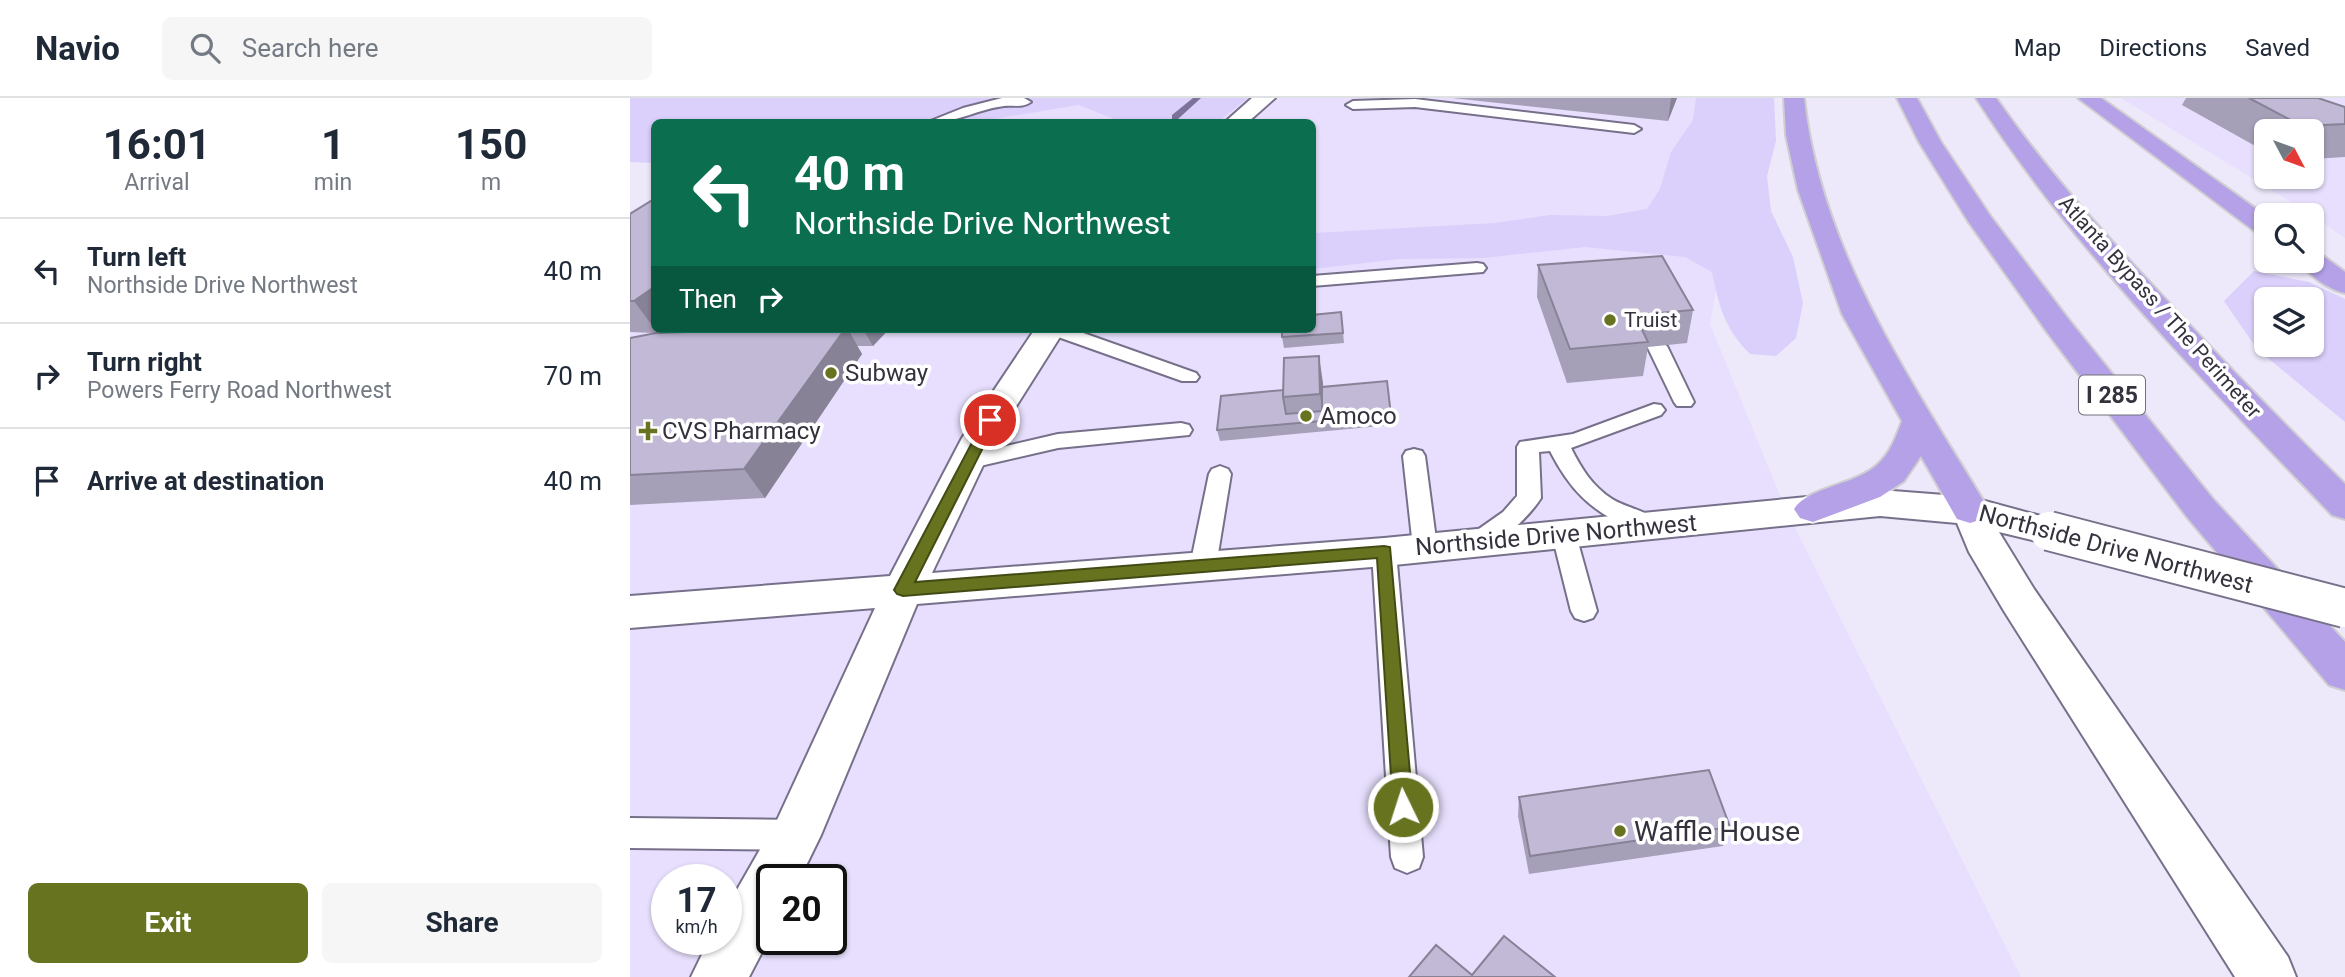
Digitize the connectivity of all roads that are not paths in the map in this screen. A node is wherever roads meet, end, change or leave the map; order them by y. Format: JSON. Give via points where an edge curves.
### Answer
{"nodes":[{"id":1,"x":1265,"y":98,"type":"edge"},
{"id":2,"x":1794,"y":98,"type":"edge"},
{"id":3,"x":1907,"y":98,"type":"edge"},
{"id":4,"x":1986,"y":98,"type":"edge"},
{"id":5,"x":2088,"y":98,"type":"edge"},
{"id":6,"x":1414,"y":100,"type":"edge"},
{"id":7,"x":1024,"y":102,"type":"dead end"},
{"id":8,"x":1353,"y":105,"type":"dead end"},
{"id":9,"x":944,"y":119,"type":"edge"},
{"id":10,"x":1239,"y":119,"type":"edge"},
{"id":11,"x":1634,"y":129,"type":"dead end"},
{"id":12,"x":2254,"y":219,"type":"edge"},
{"id":13,"x":1477,"y":268,"type":"dead end"},
{"id":14,"x":2324,"y":270,"type":"edge"},
{"id":15,"x":1316,"y":281,"type":"edge"},
{"id":16,"x":2345,"y":285,"type":"edge"},
{"id":17,"x":1049,"y":333,"type":"edge"},
{"id":18,"x":1063,"y":333,"type":"edge"},
{"id":19,"x":1657,"y":346,"type":"edge"},
{"id":20,"x":1189,"y":377,"type":"dead end"},
{"id":21,"x":1684,"y":402,"type":"dead end"},
{"id":22,"x":1654,"y":410,"type":"dead end"},
{"id":23,"x":1919,"y":421,"type":"junction"},
{"id":24,"x":1181,"y":430,"type":"dead end"},
{"id":25,"x":1558,"y":444,"type":"junction"},
{"id":26,"x":1414,"y":456,"type":"dead end"},
{"id":27,"x":967,"y":462,"type":"junction"},
{"id":28,"x":1220,"y":474,"type":"dead end"},
{"id":29,"x":2345,"y":506,"type":"edge"},
{"id":30,"x":1813,"y":509,"type":"junction"},
{"id":31,"x":1969,"y":510,"type":"junction"},
{"id":32,"x":1652,"y":527,"type":"junction"},
{"id":33,"x":1564,"y":535,"type":"junction"},
{"id":34,"x":1475,"y":544,"type":"junction"},
{"id":35,"x":1425,"y":548,"type":"junction"},
{"id":36,"x":1384,"y":552,"type":"junction"},
{"id":37,"x":1203,"y":566,"type":"junction"},
{"id":38,"x":903,"y":590,"type":"junction"},
{"id":39,"x":2345,"y":608,"type":"edge"},
{"id":40,"x":1584,"y":611,"type":"dead end"},
{"id":41,"x":630,"y":612,"type":"edge"},
{"id":42,"x":2345,"y":672,"type":"edge"},
{"id":43,"x":630,"y":833,"type":"edge"},
{"id":44,"x":796,"y":835,"type":"junction"},
{"id":45,"x":1407,"y":857,"type":"dead end"},
{"id":46,"x":719,"y":977,"type":"edge"},
{"id":47,"x":2268,"y":977,"type":"edge"}],
"edges":[{"from":1,"to":10,"type":"main road"},
{"from":2,"to":23,"type":"highway","via":[[1810,190],[1857,314]]},
{"from":3,"to":42,"type":"highway","number":"I 285","via":[[1981,221],[2058,326],[2200,508]]},
{"from":4,"to":29,"type":"highway","name":"Atlanta Bypass / The Perimeter","via":[[2089,233]]},
{"from":5,"to":12,"type":"highway"},
{"from":6,"to":8,"type":"lane"},
{"from":6,"to":11,"type":"lane"},
{"from":7,"to":9,"type":"lane","via":[[998,102]]},
{"from":13,"to":15,"type":"lane"},
{"from":14,"to":16,"type":"highway"},
{"from":17,"to":27,"type":"main road"},
{"from":18,"to":20,"type":"lane"},
{"from":19,"to":21,"type":"lane"},
{"from":22,"to":25,"type":"lane"},
{"from":23,"to":30,"type":"highway","via":[[1900,466],[1881,483]]},
{"from":23,"to":31,"type":"highway"},
{"from":24,"to":27,"type":"lane","via":[[1058,441]]},
{"from":25,"to":32,"type":"lane","via":[[1586,492],[1602,506]]},
{"from":25,"to":34,"type":"lane","via":[[1528,447],[1529,498],[1511,518]]},
{"from":26,"to":35,"type":"lane"},
{"from":27,"to":38,"type":"main road"},
{"from":28,"to":37,"type":"lane"},
{"from":30,"to":31,"type":"main road","name":"Northside Drive Northwest","via":[[1922,503]]},
{"from":30,"to":32,"type":"main road","name":"Northside Drive Northwest"},
{"from":31,"to":39,"type":"main road","name":"Northside Drive Northwest","bridge":true},
{"from":31,"to":47,"type":"main road","via":[[2019,600]]},
{"from":32,"to":33,"type":"main road","name":"Northside Drive Northwest"},
{"from":33,"to":34,"type":"main road","name":"Northside Drive Northwest"},
{"from":33,"to":40,"type":"lane"},
{"from":34,"to":35,"type":"main road","name":"Northside Drive Northwest"},
{"from":35,"to":36,"type":"main road","name":"Northside Drive Northwest"},
{"from":36,"to":37,"type":"main road","name":"Northside Drive Northwest"},
{"from":36,"to":45,"type":"lane"},
{"from":37,"to":38,"type":"main road","name":"Northside Drive Northwest"},
{"from":38,"to":41,"type":"main road","name":"Northside Drive Northwest"},
{"from":38,"to":44,"type":"main road"},
{"from":43,"to":44,"type":"lane"},
{"from":44,"to":46,"type":"main road"}]}
